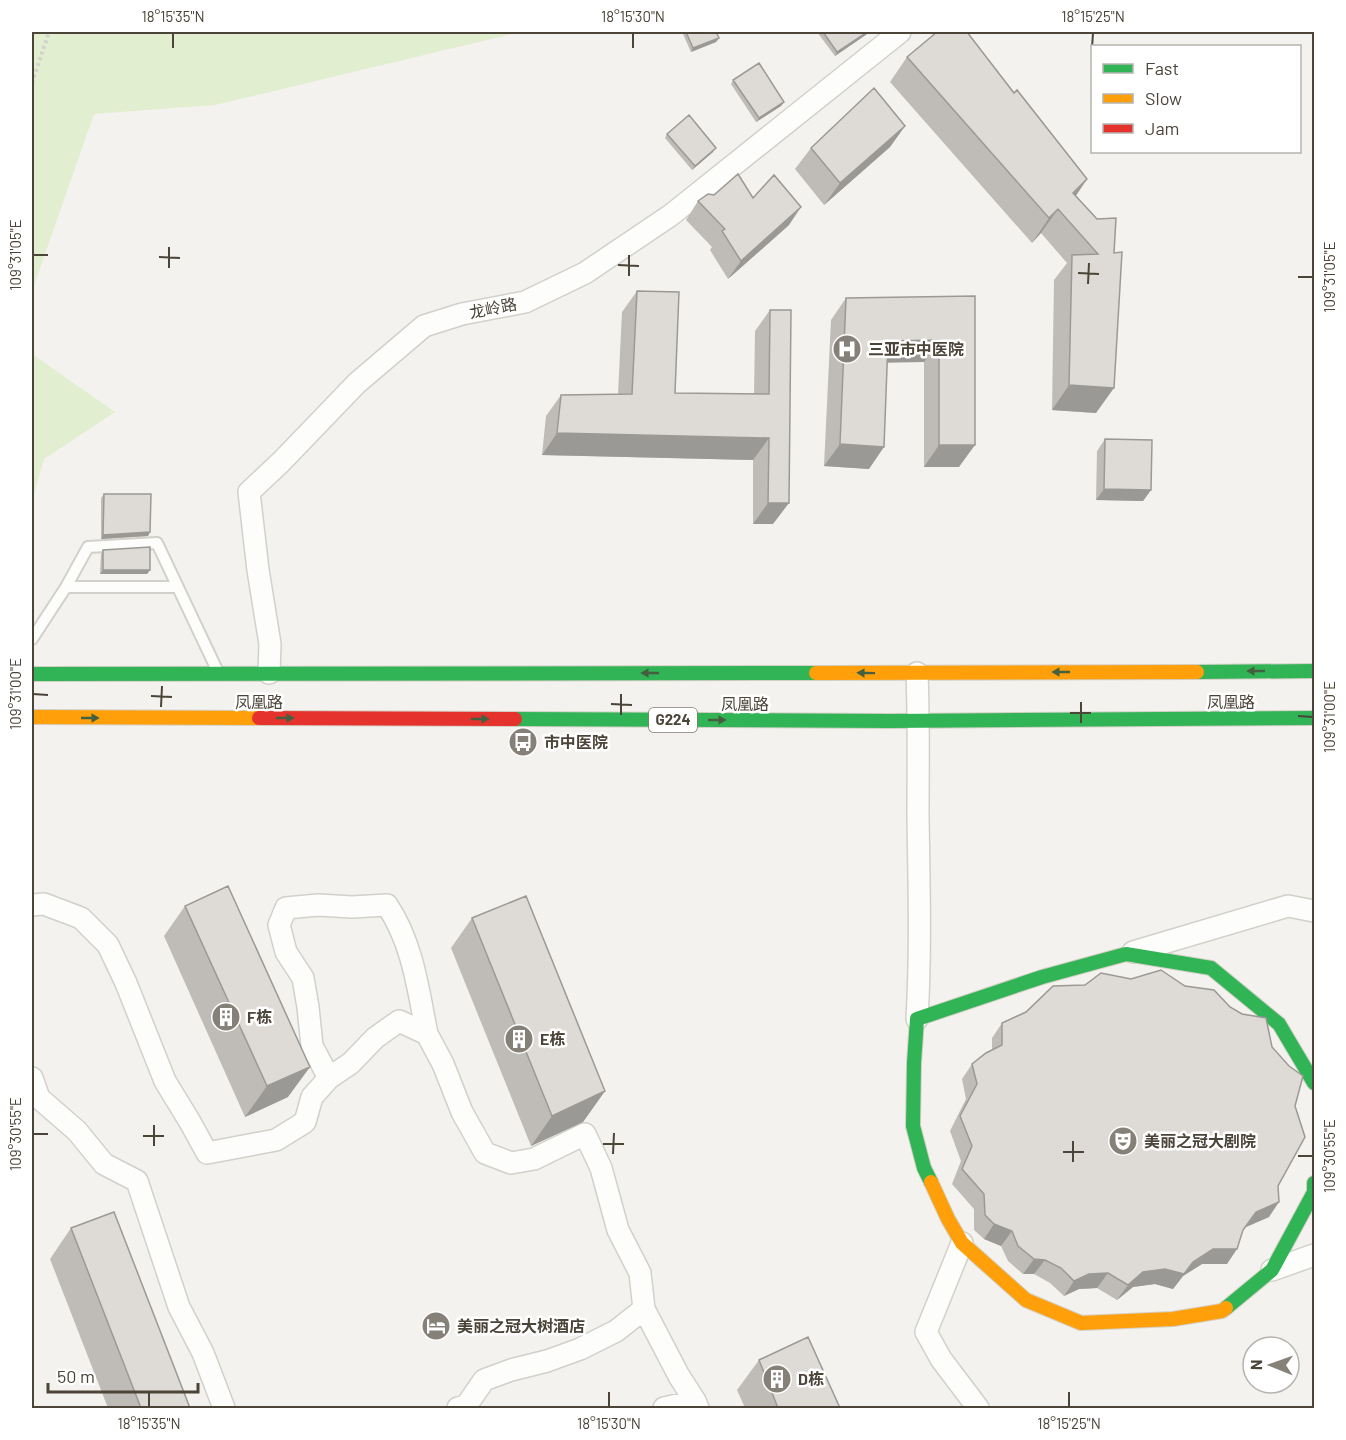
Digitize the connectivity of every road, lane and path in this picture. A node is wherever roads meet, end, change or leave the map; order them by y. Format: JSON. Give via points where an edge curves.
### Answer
{"nodes":[{"id":1,"x":49,"y":32,"type":"edge"},
{"id":2,"x":900,"y":32,"type":"edge"},
{"id":3,"x":32,"y":83,"type":"edge"},
{"id":4,"x":66,"y":587,"type":"junction"},
{"id":5,"x":178,"y":587,"type":"junction"},
{"id":6,"x":32,"y":639,"type":"edge"},
{"id":7,"x":1314,"y":671,"type":"edge"},
{"id":8,"x":219,"y":673,"type":"junction"},
{"id":9,"x":269,"y":673,"type":"junction"},
{"id":10,"x":917,"y":673,"type":"junction"},
{"id":11,"x":32,"y":674,"type":"edge"},
{"id":12,"x":32,"y":717,"type":"edge"},
{"id":13,"x":1314,"y":718,"type":"edge"},
{"id":14,"x":919,"y":721,"type":"junction"},
{"id":15,"x":32,"y":905,"type":"edge"},
{"id":16,"x":1314,"y":911,"type":"edge"},
{"id":17,"x":1126,"y":954,"type":"junction"},
{"id":18,"x":917,"y":1019,"type":"junction"},
{"id":19,"x":428,"y":1034,"type":"junction"},
{"id":20,"x":32,"y":1078,"type":"edge"},
{"id":21,"x":329,"y":1078,"type":"junction"},
{"id":22,"x":1314,"y":1083,"type":"edge"},
{"id":23,"x":1314,"y":1183,"type":"edge"},
{"id":24,"x":962,"y":1243,"type":"junction"},
{"id":25,"x":1314,"y":1255,"type":"edge"},
{"id":26,"x":1272,"y":1270,"type":"junction"},
{"id":27,"x":644,"y":1309,"type":"junction"},
{"id":28,"x":696,"y":1405,"type":"edge"},
{"id":29,"x":224,"y":1408,"type":"edge"},
{"id":30,"x":458,"y":1408,"type":"edge"},
{"id":31,"x":664,"y":1408,"type":"edge"},
{"id":32,"x":978,"y":1408,"type":"edge"}],
"edges":[{"from":1,"to":3,"type":"path"},
{"from":2,"to":9,"type":"street","name":"龙岭路","via":[[671,215],[585,273],[525,302],[424,326],[357,383],[249,492],[270,644]]},
{"from":4,"to":5,"type":"lane"},
{"from":4,"to":5,"type":"lane","via":[[88,547],[157,543]]},
{"from":4,"to":6,"type":"lane"},
{"from":5,"to":8,"type":"lane"},
{"from":7,"to":10,"type":"main road","name":"凤凰路","one_way":true},
{"from":8,"to":9,"type":"main road","name":"凤凰路"},
{"from":8,"to":11,"type":"main road","name":"凤凰路"},
{"from":10,"to":9,"type":"main road","name":"凤凰路","one_way":true},
{"from":10,"to":14,"type":"street"},
{"from":12,"to":14,"type":"main road","name":"凤凰路","number":"G224","one_way":true},
{"from":13,"to":14,"type":"main road","name":"凤凰路","number":"G224"},
{"from":14,"to":18,"type":"street"},
{"from":15,"to":21,"type":"street","via":[[44,904],[81,918],[108,945],[165,1081],[207,1153],[276,1140],[305,1122],[312,1097]]},
{"from":16,"to":17,"type":"street","via":[[1287,906]]},
{"from":17,"to":18,"type":"main road"},
{"from":17,"to":22,"type":"main road","via":[[1211,968],[1279,1024]]},
{"from":18,"to":24,"type":"main road","via":[[913,1126],[924,1168]]},
{"from":19,"to":21,"type":"street","via":[[399,1021]]},
{"from":19,"to":21,"type":"street","via":[[415,967],[387,905],[286,908],[279,925],[286,952],[303,978],[312,1046]]},
{"from":19,"to":27,"type":"street","via":[[462,1112],[485,1153],[511,1162],[534,1159],[585,1134],[601,1168],[618,1230],[640,1273]]},
{"from":20,"to":29,"type":"street","via":[[39,1098],[77,1131],[104,1164],[136,1181],[179,1307],[203,1353]]},
{"from":23,"to":26,"type":"main road","via":[[1314,1192]]},
{"from":24,"to":26,"type":"main road","via":[[1026,1300],[1081,1323],[1173,1319],[1222,1311]]},
{"from":24,"to":32,"type":"street","via":[[926,1332]]},
{"from":25,"to":26,"type":"street"},
{"from":27,"to":28,"type":"street"},
{"from":27,"to":30,"type":"street","via":[[616,1331],[580,1349],[484,1380],[466,1406]]},
{"from":28,"to":31,"type":"street"}]}
